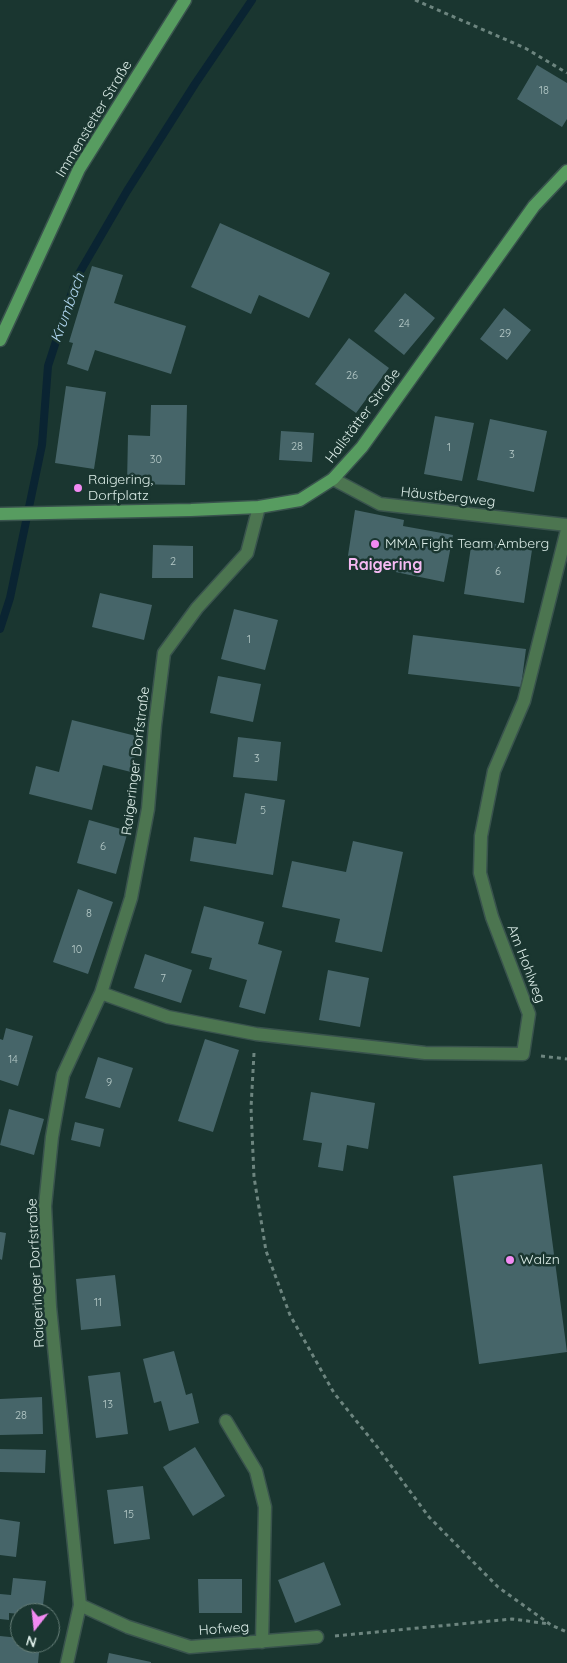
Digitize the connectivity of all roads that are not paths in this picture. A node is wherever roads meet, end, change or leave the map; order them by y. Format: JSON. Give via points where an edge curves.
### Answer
{"nodes":[{"id":1,"x":185,"y":0,"type":"edge"},
{"id":2,"x":567,"y":171,"type":"edge"},
{"id":3,"x":0,"y":340,"type":"edge"},
{"id":4,"x":332,"y":479,"type":"junction"},
{"id":5,"x":259,"y":507,"type":"junction"},
{"id":6,"x":5,"y":514,"type":"edge"},
{"id":7,"x":567,"y":525,"type":"edge"},
{"id":8,"x":567,"y":530,"type":"edge"},
{"id":9,"x":101,"y":993,"type":"junction"},
{"id":10,"x":226,"y":1421,"type":"dead end"},
{"id":11,"x":80,"y":1605,"type":"junction"},
{"id":12,"x":317,"y":1638,"type":"road end"},
{"id":13,"x":262,"y":1642,"type":"junction"},
{"id":14,"x":67,"y":1663,"type":"edge"}],
"edges":[{"from":1,"to":3,"type":"street","name":"Immenstetter Straße","via":[[79,169]]},
{"from":2,"to":4,"type":"street","name":"Hallstätter Straße","via":[[534,206],[362,447]]},
{"from":4,"to":5,"type":"street","name":"Hallstätter Straße","via":[[300,500]]},
{"from":4,"to":7,"type":"street","name":"Häustbergweg","via":[[380,504]]},
{"from":5,"to":6,"type":"street","name":"Hallstätter Straße"},
{"from":5,"to":9,"type":"street","name":"Raigeringer Dorfstraße","via":[[247,553],[197,608],[164,653],[148,809],[131,898]]},
{"from":8,"to":9,"type":"street","name":"Am Hohlweg","via":[[524,701],[494,771],[481,836],[480,873],[492,917],[529,1014],[523,1054],[426,1053],[256,1034],[168,1017]]},
{"from":9,"to":11,"type":"street","name":"Raigeringer Dorfstraße","via":[[63,1075],[45,1206],[50,1306]]},
{"from":10,"to":13,"type":"street","via":[[256,1472],[265,1507]]},
{"from":11,"to":13,"type":"street","name":"Hofweg","via":[[128,1627],[190,1647]]},
{"from":11,"to":14,"type":"street","name":"Raigeringer Dorfstraße"},
{"from":12,"to":13,"type":"street","name":"Hofweg"}]}
